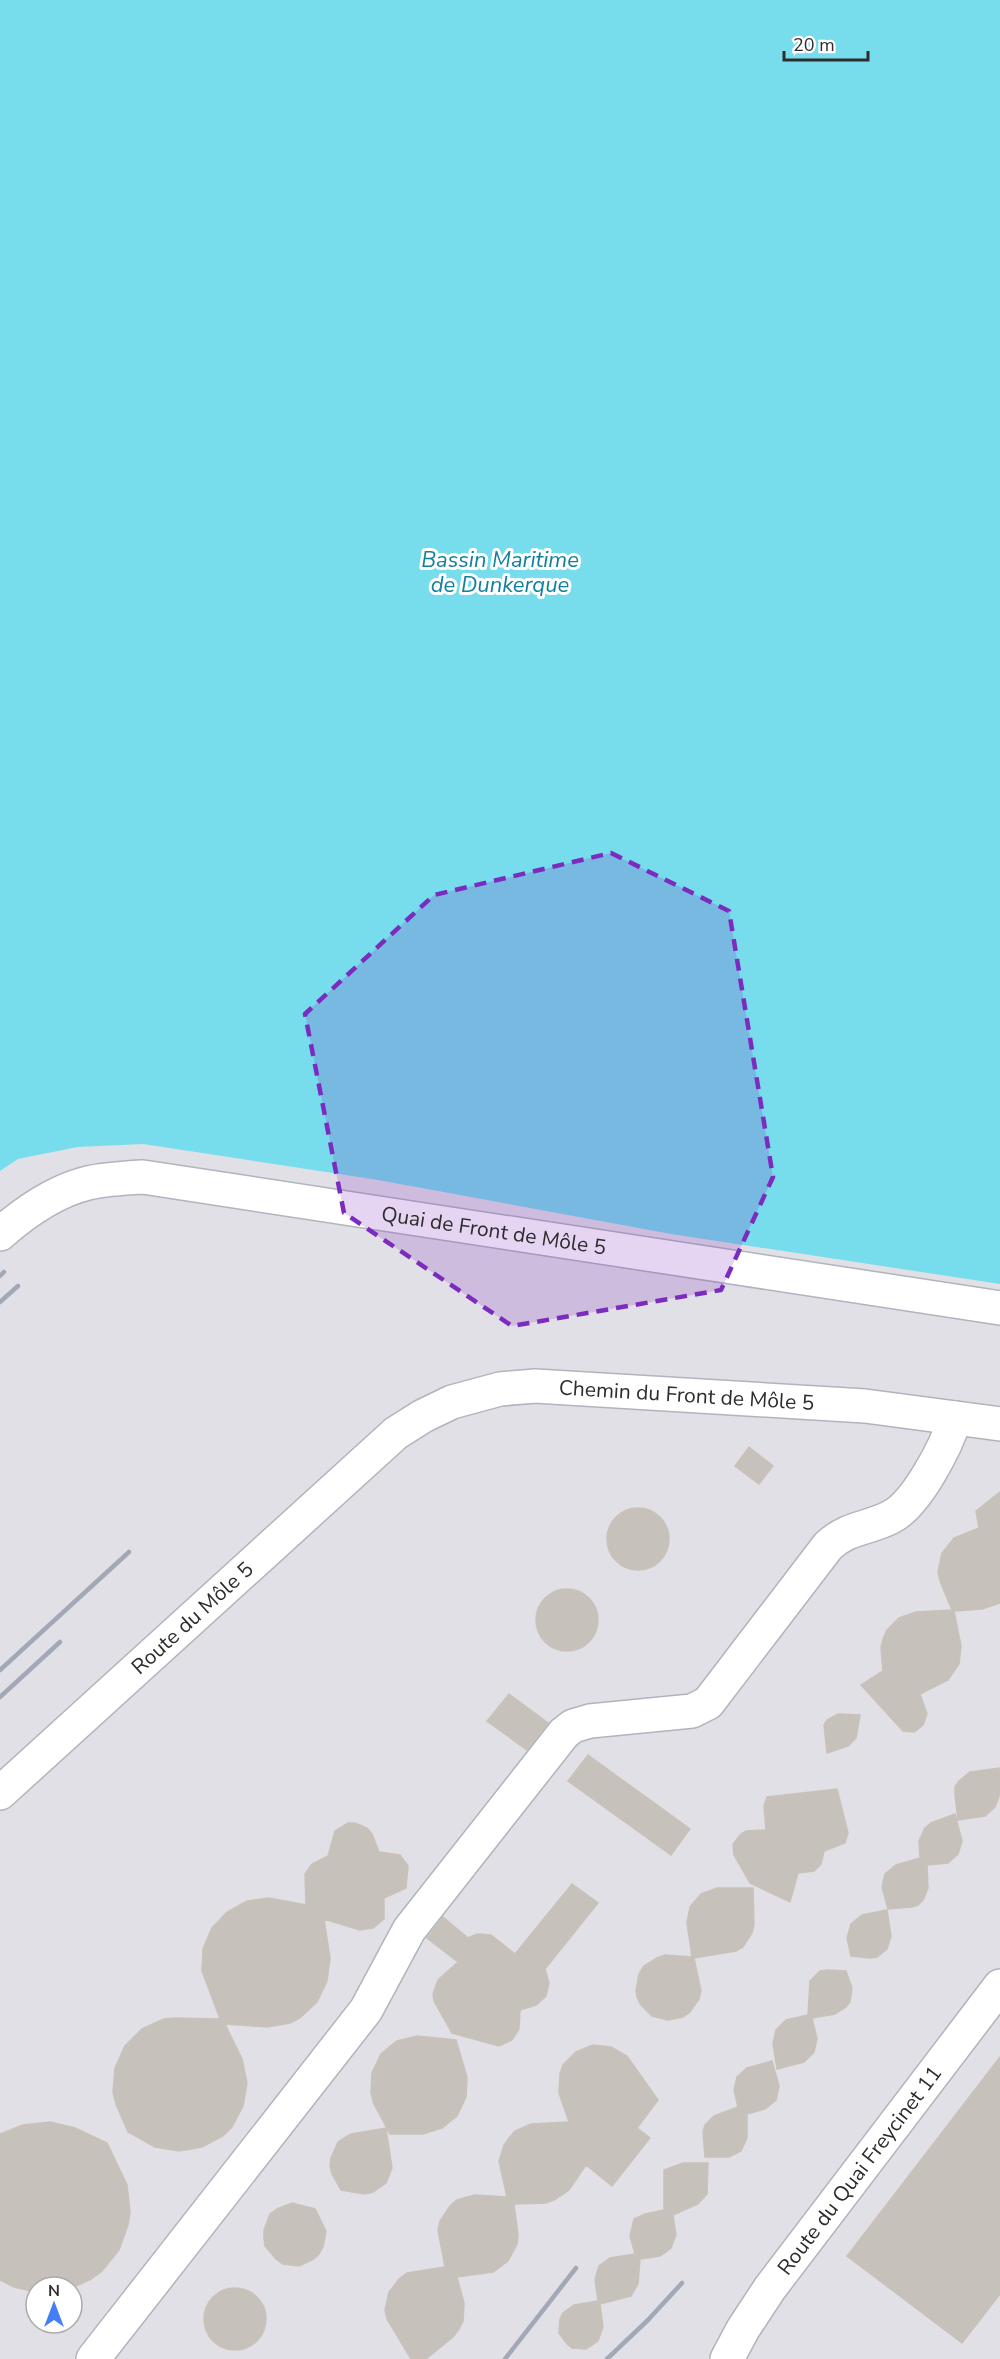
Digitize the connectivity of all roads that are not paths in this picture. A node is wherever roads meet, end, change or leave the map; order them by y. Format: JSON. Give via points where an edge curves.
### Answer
{"nodes":[{"id":1,"x":0,"y":1234,"type":"edge"},
{"id":2,"x":1000,"y":1308,"type":"edge"},
{"id":3,"x":955,"y":1418,"type":"junction"},
{"id":4,"x":1000,"y":1424,"type":"edge"},
{"id":5,"x":385,"y":1443,"type":"joint"},
{"id":6,"x":0,"y":1794,"type":"edge"},
{"id":7,"x":1000,"y":1986,"type":"edge"},
{"id":8,"x":93,"y":2359,"type":"edge"},
{"id":9,"x":727,"y":2359,"type":"edge"}],
"edges":[{"from":1,"to":2,"type":"street","name":"Quai de Front de Môle 5","via":[[41,1203],[67,1190],[88,1183],[143,1177]]},
{"from":3,"to":4,"type":"street","name":"Chemin du Front de Môle 5"},
{"from":3,"to":5,"type":"street","name":"Chemin du Front de Môle 5","via":[[865,1406],[535,1386],[500,1389],[452,1402],[409,1424]]},
{"from":3,"to":8,"type":"street","via":[[943,1450],[905,1507],[891,1518],[845,1533],[828,1546],[708,1703],[692,1711],[581,1723],[564,1733],[409,1930],[366,2010]]},
{"from":5,"to":6,"type":"street","name":"Route du Môle 5"},
{"from":7,"to":9,"type":"street","name":"Route du Quai Freycinet 11","via":[[770,2288]]}]}
